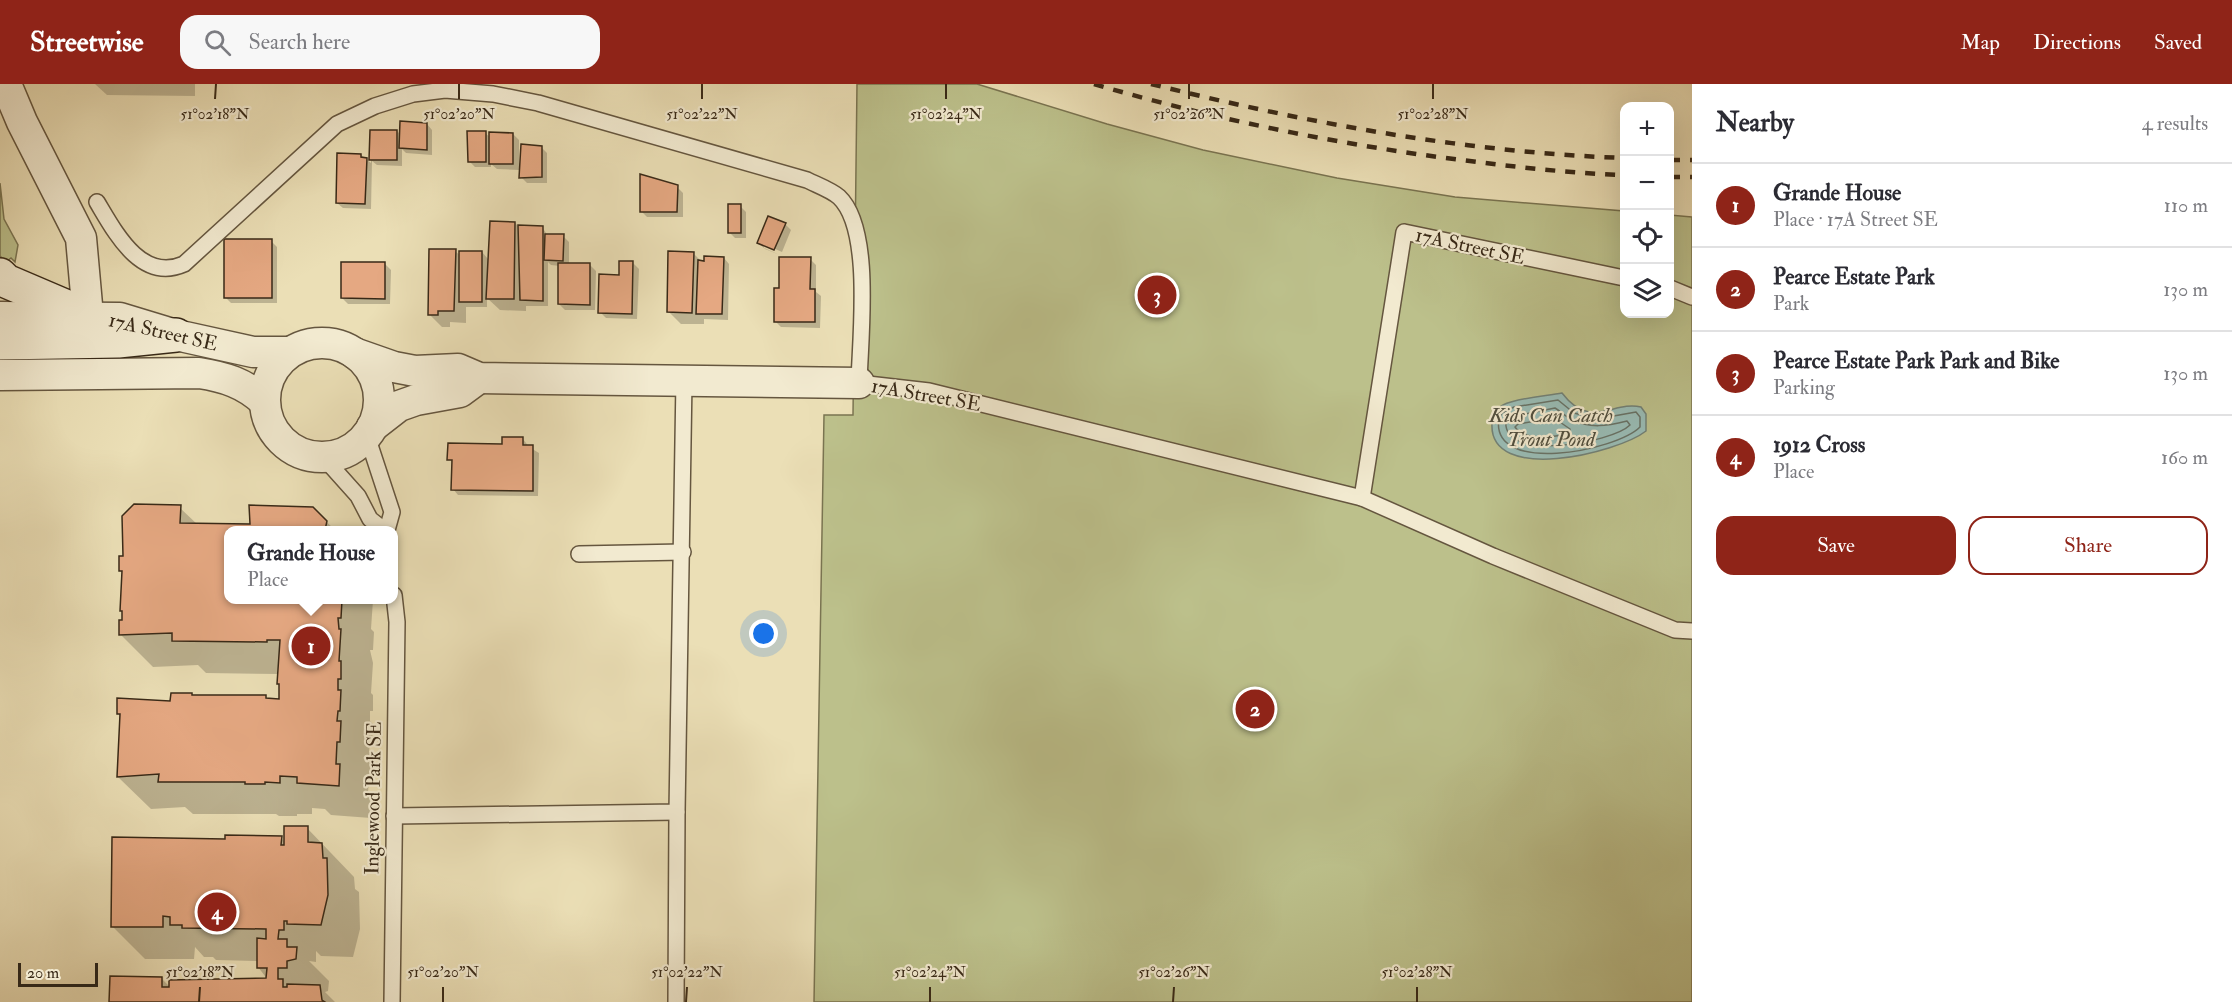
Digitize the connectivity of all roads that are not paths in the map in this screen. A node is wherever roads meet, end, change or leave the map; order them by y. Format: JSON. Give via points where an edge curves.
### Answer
{"nodes":[{"id":1,"x":6,"y":84,"type":"edge"},
{"id":2,"x":97,"y":202,"type":"dead end"},
{"id":3,"x":0,"y":275,"type":"edge"},
{"id":4,"x":1620,"y":277,"type":"edge"},
{"id":5,"x":1674,"y":290,"type":"edge"},
{"id":6,"x":1692,"y":297,"type":"edge"},
{"id":7,"x":88,"y":316,"type":"junction"},
{"id":8,"x":0,"y":317,"type":"edge"},
{"id":9,"x":176,"y":335,"type":"junction"},
{"id":10,"x":0,"y":344,"type":"edge"},
{"id":11,"x":290,"y":352,"type":"junction"},
{"id":12,"x":354,"y":353,"type":"junction"},
{"id":13,"x":0,"y":375,"type":"edge"},
{"id":14,"x":479,"y":378,"type":"junction"},
{"id":15,"x":684,"y":380,"type":"junction"},
{"id":16,"x":859,"y":383,"type":"junction"},
{"id":17,"x":264,"y":401,"type":"junction"},
{"id":18,"x":370,"y":432,"type":"junction"},
{"id":19,"x":324,"y":458,"type":"junction"},
{"id":20,"x":1362,"y":498,"type":"junction"},
{"id":21,"x":379,"y":526,"type":"edge"},
{"id":22,"x":387,"y":526,"type":"edge"},
{"id":23,"x":683,"y":552,"type":"junction"},
{"id":24,"x":579,"y":554,"type":"dead end"},
{"id":25,"x":394,"y":604,"type":"edge"},
{"id":26,"x":1692,"y":632,"type":"edge"},
{"id":27,"x":677,"y":812,"type":"junction"},
{"id":28,"x":394,"y":816,"type":"junction"},
{"id":29,"x":392,"y":1002,"type":"edge"},
{"id":30,"x":676,"y":1002,"type":"edge"}],
"edges":[{"from":1,"to":7,"type":"street","via":[[81,238]]},
{"from":2,"to":16,"type":"lane","via":[[122,244],[140,260],[174,268],[184,264],[337,124],[375,106],[413,94],[445,90],[493,94],[538,104],[807,180],[839,197],[852,216],[862,256]]},
{"from":3,"to":7,"type":"main road","via":[[6,282]]},
{"from":4,"to":20,"type":"lane","name":"17A Street SE","via":[[1404,232]]},
{"from":5,"to":6,"type":"lane"},
{"from":7,"to":8,"type":"street","name":"17A Street SE"},
{"from":7,"to":9,"type":"street","name":"17A Street SE","via":[[120,318]]},
{"from":9,"to":10,"type":"main road","via":[[118,341]]},
{"from":9,"to":11,"type":"street","name":"17A Street SE","via":[[253,352]]},
{"from":11,"to":12,"type":"street","via":[[302,346],[330,343]]},
{"from":11,"to":17,"type":"street","via":[[268,378]]},
{"from":12,"to":14,"type":"street","name":"17A Street SE","via":[[394,367],[415,371],[458,369]]},
{"from":12,"to":18,"type":"street","via":[[373,374],[378,387],[380,400]]},
{"from":13,"to":17,"type":"street","name":"17A Street SE","via":[[199,373],[224,377],[248,387]]},
{"from":14,"to":15,"type":"street","name":"17A Street SE"},
{"from":14,"to":18,"type":"street","via":[[460,392],[399,406]]},
{"from":15,"to":16,"type":"street","name":"17A Street SE"},
{"from":15,"to":23,"type":"lane"},
{"from":16,"to":20,"type":"lane","name":"17A Street SE","via":[[929,391]]},
{"from":17,"to":19,"type":"street","via":[[272,430],[282,442],[308,457]]},
{"from":18,"to":19,"type":"street","via":[[355,448]]},
{"from":18,"to":22,"type":"lane","via":[[392,512]]},
{"from":19,"to":21,"type":"lane"},
{"from":20,"to":26,"type":"lane","name":"17A Street SE","via":[[1674,630]]},
{"from":23,"to":24,"type":"lane"},
{"from":23,"to":27,"type":"lane"},
{"from":25,"to":28,"type":"lane","name":"Inglewood Park SE"},
{"from":27,"to":28,"type":"lane"},
{"from":27,"to":30,"type":"lane"},
{"from":28,"to":29,"type":"lane","name":"Inglewood Park SE"}]}
